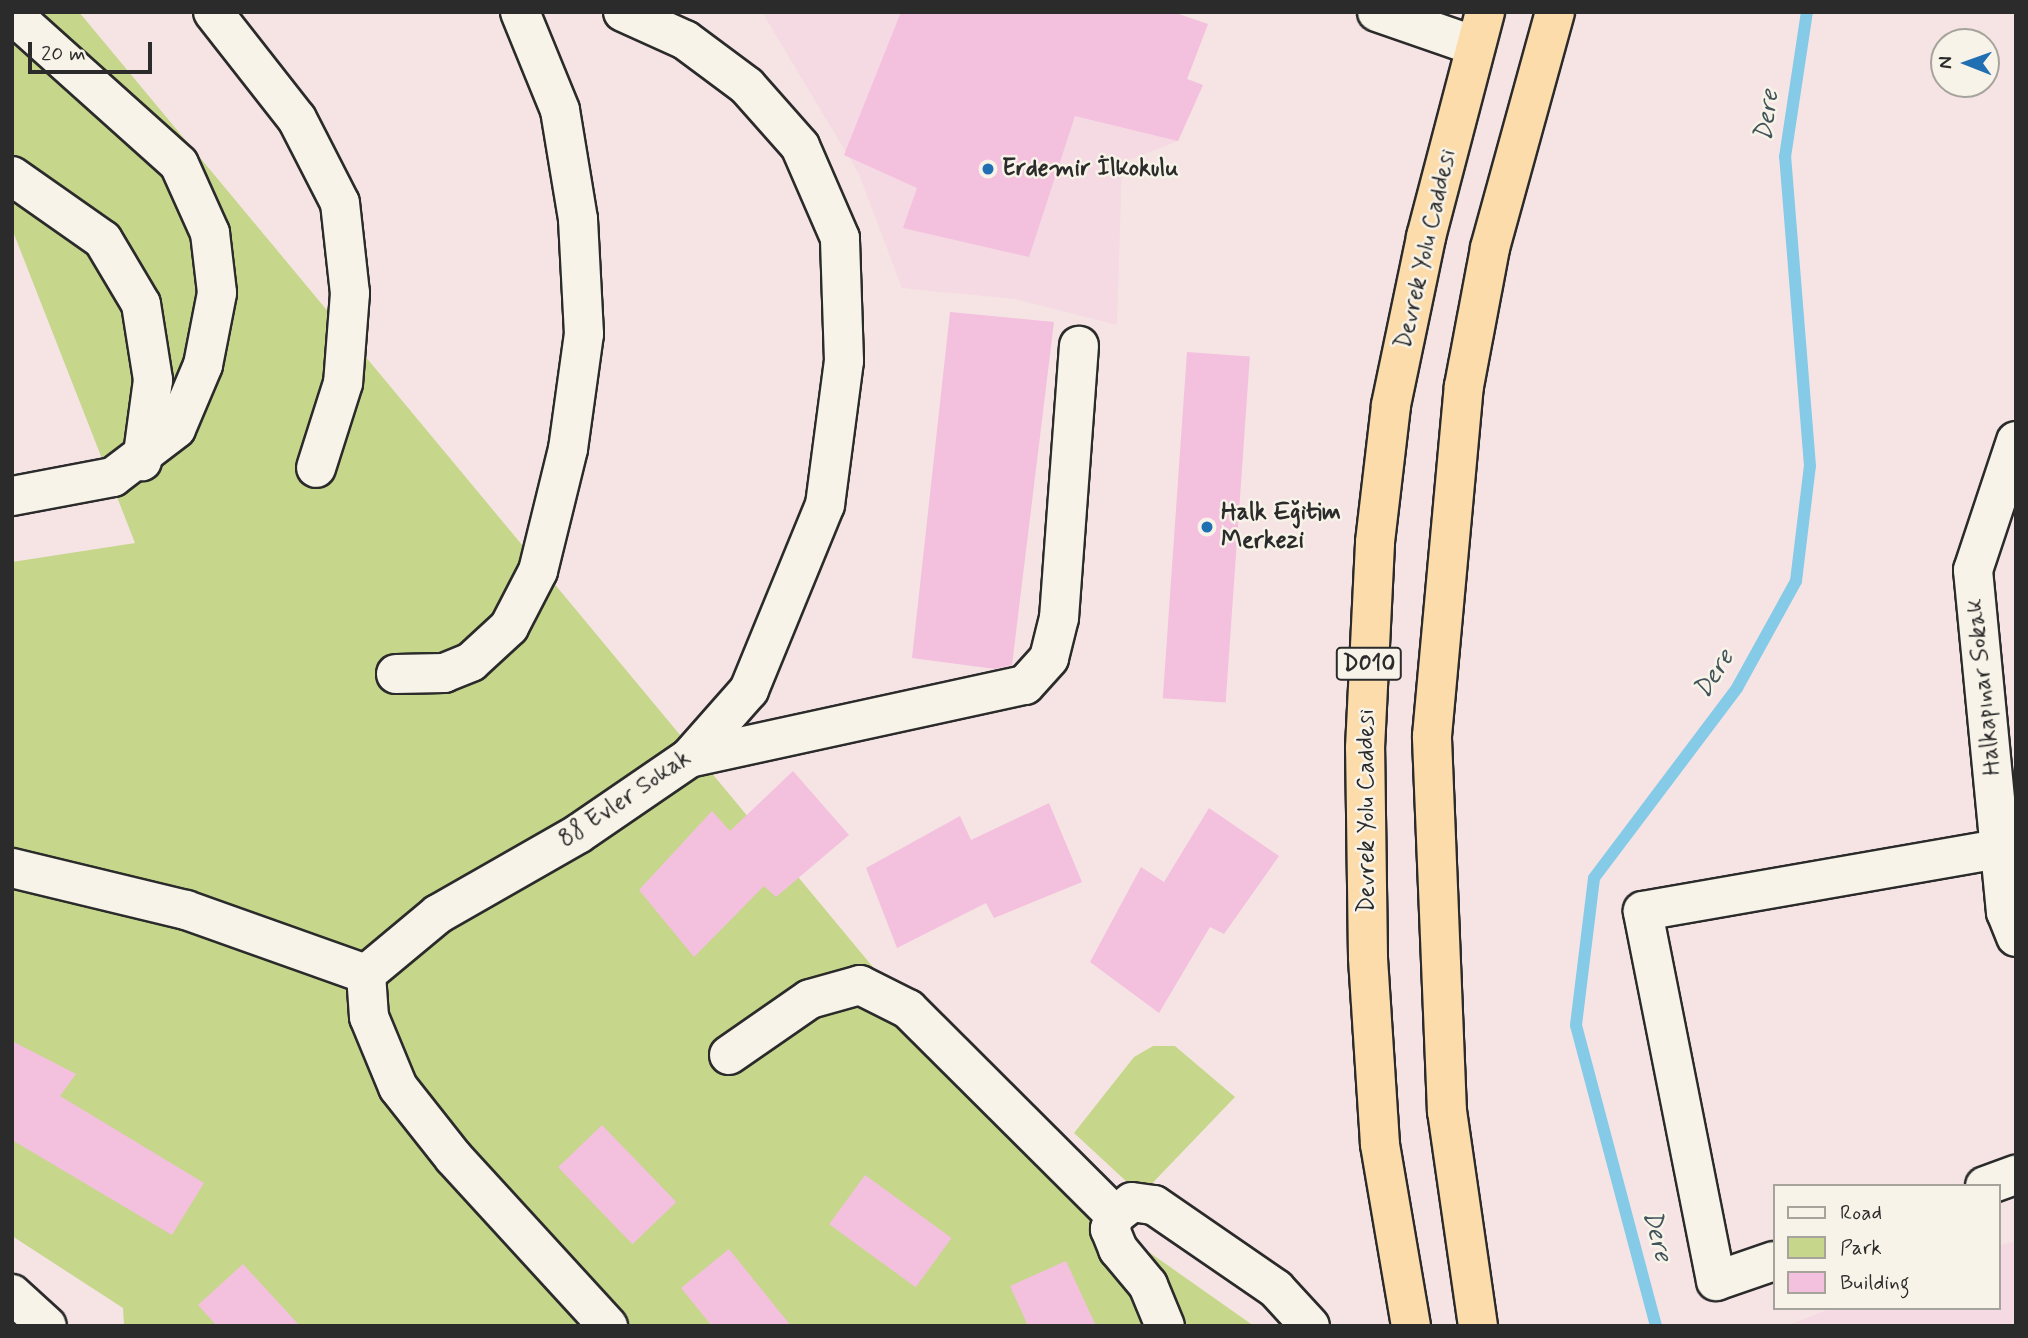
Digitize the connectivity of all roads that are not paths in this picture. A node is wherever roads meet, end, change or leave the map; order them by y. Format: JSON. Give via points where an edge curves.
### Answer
{"nodes":[{"id":1,"x":213,"y":12,"type":"edge"},
{"id":2,"x":520,"y":12,"type":"edge"},
{"id":3,"x":623,"y":12,"type":"edge"},
{"id":4,"x":1377,"y":12,"type":"edge"},
{"id":5,"x":1555,"y":12,"type":"edge"},
{"id":6,"x":12,"y":14,"type":"edge"},
{"id":7,"x":1480,"y":29,"type":"edge"},
{"id":8,"x":12,"y":176,"type":"edge"},
{"id":9,"x":1079,"y":346,"type":"dead end"},
{"id":10,"x":2016,"y":441,"type":"edge"},
{"id":11,"x":142,"y":461,"type":"junction"},
{"id":12,"x":316,"y":468,"type":"dead end"},
{"id":13,"x":12,"y":496,"type":"edge"},
{"id":14,"x":396,"y":674,"type":"dead end"},
{"id":15,"x":690,"y":758,"type":"junction"},
{"id":16,"x":2000,"y":849,"type":"junction"},
{"id":17,"x":12,"y":868,"type":"edge"},
{"id":18,"x":2016,"y":937,"type":"edge"},
{"id":19,"x":366,"y":974,"type":"junction"},
{"id":20,"x":1373,"y":1037,"type":"junction"},
{"id":21,"x":729,"y":1055,"type":"dead end"},
{"id":22,"x":2016,"y":1175,"type":"edge"},
{"id":23,"x":1991,"y":1184,"type":"edge"},
{"id":24,"x":1115,"y":1214,"type":"junction"},
{"id":25,"x":1772,"y":1262,"type":"edge"},
{"id":26,"x":12,"y":1294,"type":"edge"},
{"id":27,"x":47,"y":1326,"type":"edge"},
{"id":28,"x":608,"y":1326,"type":"edge"},
{"id":29,"x":1165,"y":1326,"type":"edge"},
{"id":30,"x":1310,"y":1326,"type":"edge"},
{"id":31,"x":1397,"y":1326,"type":"edge"},
{"id":32,"x":1411,"y":1326,"type":"edge"},
{"id":33,"x":1478,"y":1326,"type":"edge"}],
"edges":[{"from":1,"to":12,"type":"street","via":[[297,119],[340,203],[350,293],[343,383]]},
{"from":2,"to":14,"type":"street","via":[[561,110],[578,219],[584,334],[568,449],[538,571],[509,627],[471,663],[444,673]]},
{"from":3,"to":15,"type":"street","name":"88 Evler Sokak","via":[[685,40],[747,86],[800,146],[840,238],[844,361],[825,505],[749,690]]},
{"from":4,"to":7,"type":"street"},
{"from":5,"to":33,"type":"highway","number":"D010","via":[[1490,248],[1464,386],[1432,736],[1447,1112]]},
{"from":6,"to":11,"type":"street","via":[[179,163],[210,233],[217,293],[204,365],[176,429]]},
{"from":7,"to":20,"type":"highway","name":"Devrek Yolu Caddesi","number":"D010","via":[[1391,405],[1376,542],[1365,748]]},
{"from":8,"to":11,"type":"street","via":[[103,240],[141,304],[153,380]]},
{"from":9,"to":15,"type":"street","via":[[1059,618],[1049,659],[1025,685]]},
{"from":10,"to":16,"type":"street","name":"Halkapınar Sokak","via":[[1973,570]]},
{"from":11,"to":13,"type":"street","via":[[113,477]]},
{"from":15,"to":19,"type":"street","name":"88 Evler Sokak","via":[[578,834],[429,920]]},
{"from":16,"to":18,"type":"street","name":"Halkapınar Sokak","via":[[2006,912]]},
{"from":16,"to":25,"type":"street","via":[[1643,911],[1716,1281]]},
{"from":17,"to":19,"type":"street","via":[[186,910]]},
{"from":19,"to":28,"type":"street","via":[[369,1017],[398,1087],[454,1158]]},
{"from":20,"to":31,"type":"highway","via":[[1354,1107],[1358,1157],[1382,1305]]},
{"from":20,"to":32,"type":"highway","name":"Devrek Yolu Caddesi","number":"D010","via":[[1380,1143]]},
{"from":21,"to":24,"type":"street","via":[[810,999],[860,985],[908,1009]]},
{"from":22,"to":23,"type":"street"},
{"from":24,"to":29,"type":"street","via":[[1110,1229],[1118,1249],[1164,1310]]},
{"from":24,"to":30,"type":"street","via":[[1132,1202],[1154,1205],[1276,1289]]},
{"from":26,"to":27,"type":"street"}]}
